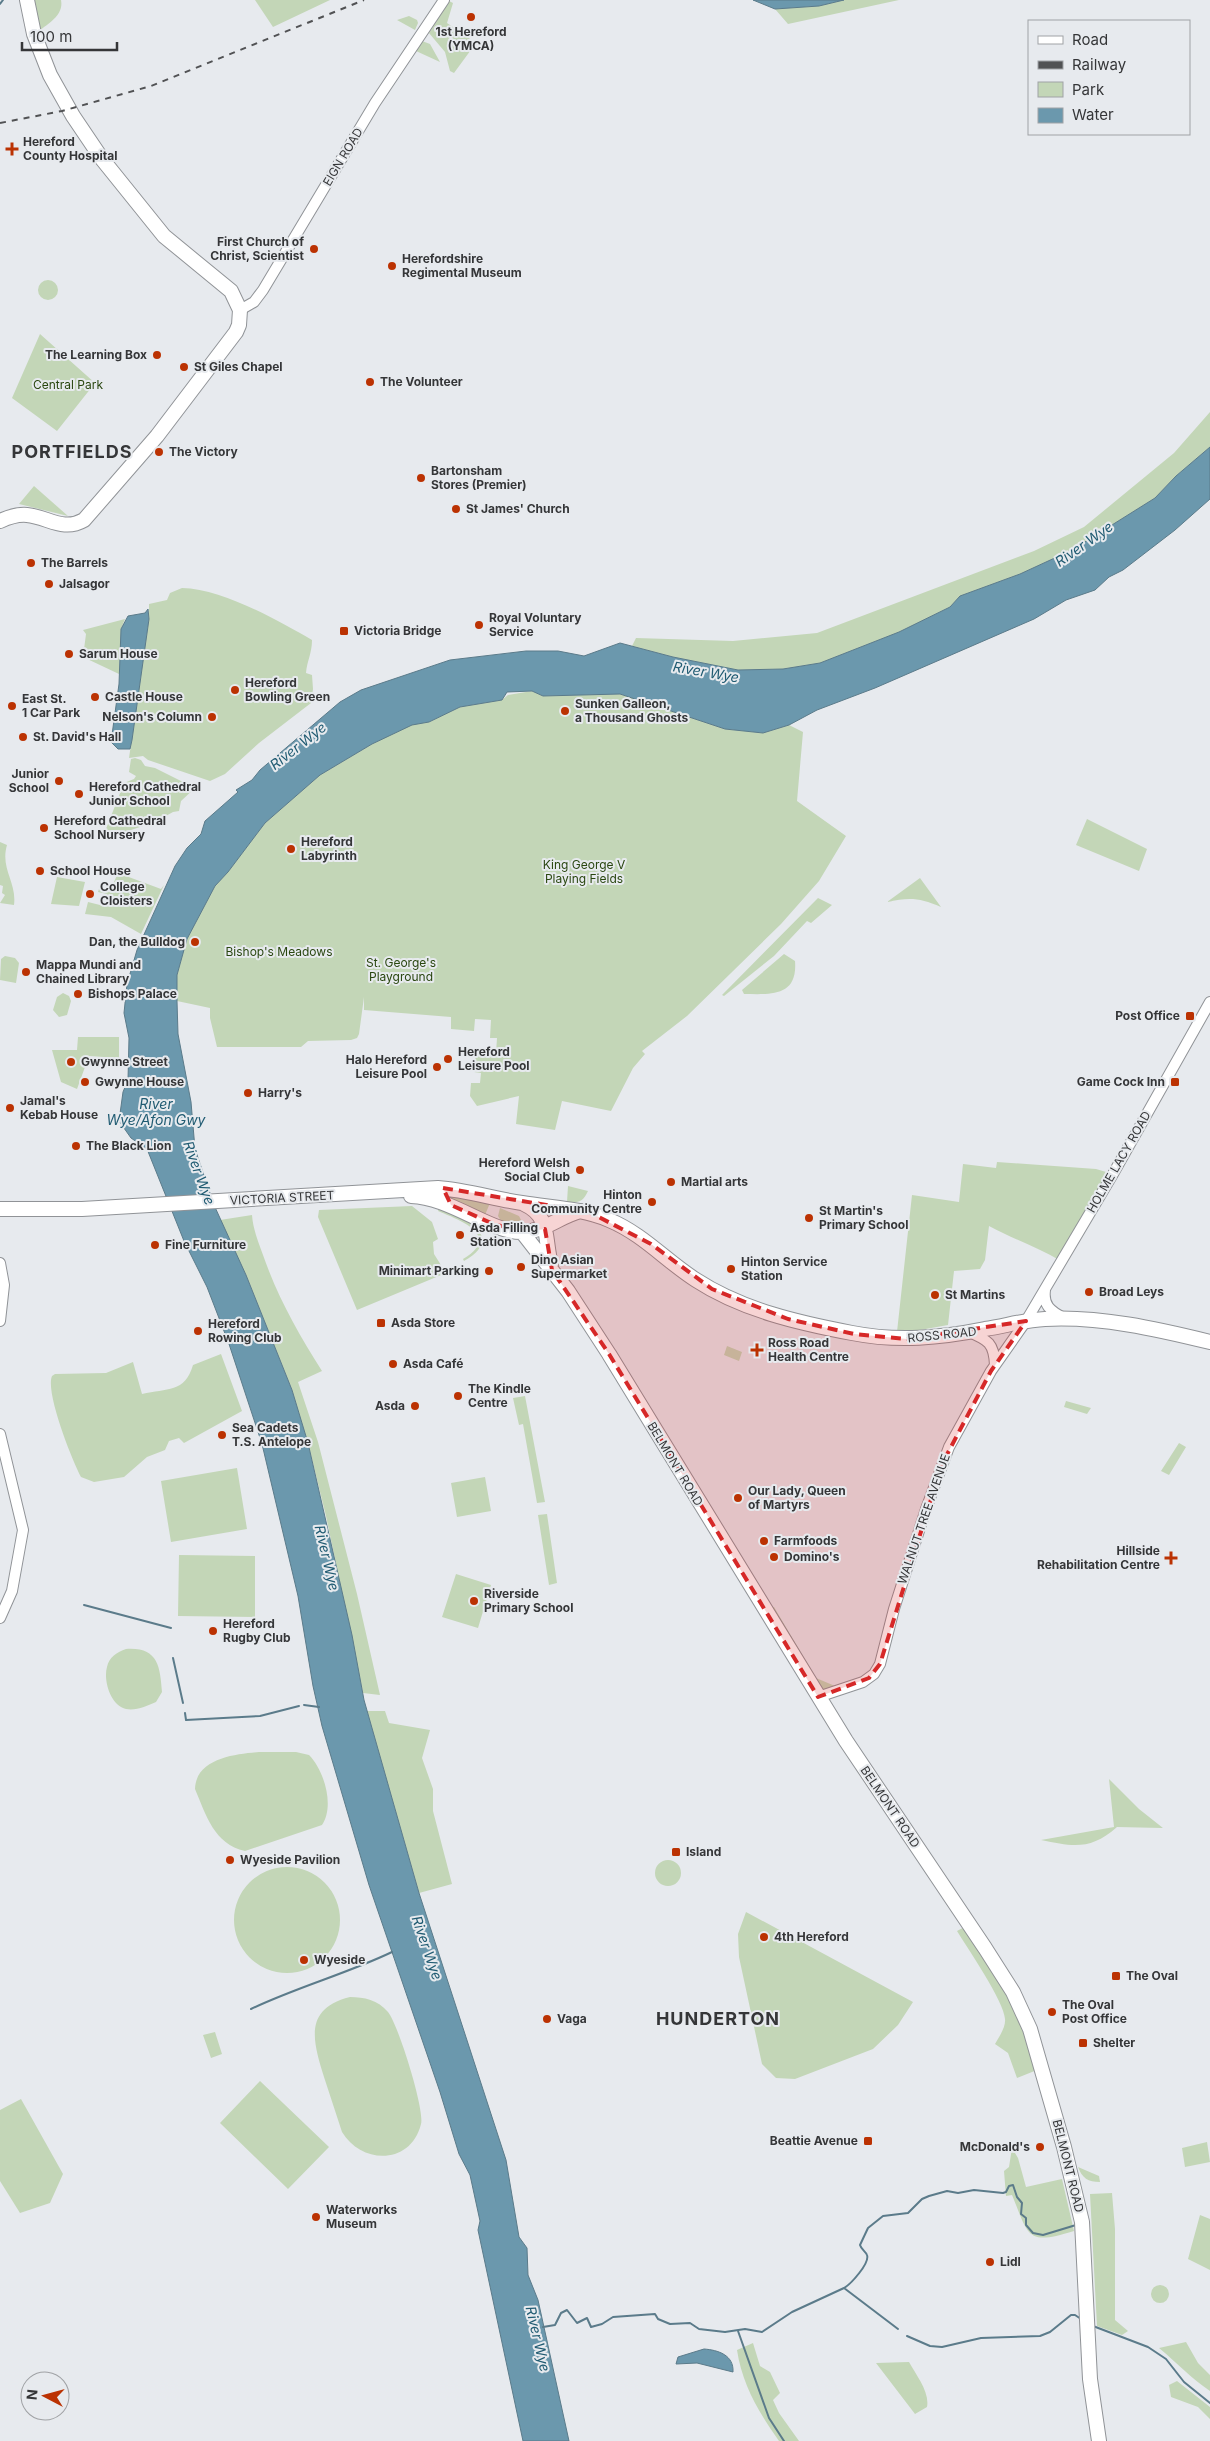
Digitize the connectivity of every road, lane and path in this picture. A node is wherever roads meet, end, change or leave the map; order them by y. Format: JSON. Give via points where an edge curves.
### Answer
{"nodes":[{"id":1,"x":27,"y":0,"type":"edge"},
{"id":2,"x":444,"y":0,"type":"edge"},
{"id":3,"x":240,"y":310,"type":"junction"},
{"id":4,"x":0,"y":521,"type":"edge"},
{"id":5,"x":1210,"y":1002,"type":"edge"},
{"id":6,"x":443,"y":1188,"type":"junction"},
{"id":7,"x":398,"y":1194,"type":"junction"},
{"id":8,"x":503,"y":1199,"type":"junction"},
{"id":9,"x":522,"y":1204,"type":"junction"},
{"id":10,"x":451,"y":1205,"type":"junction"},
{"id":11,"x":0,"y":1209,"type":"edge"},
{"id":12,"x":582,"y":1211,"type":"junction"},
{"id":13,"x":82,"y":1213,"type":"junction"},
{"id":14,"x":0,"y":1217,"type":"edge"},
{"id":15,"x":490,"y":1223,"type":"junction"},
{"id":16,"x":545,"y":1229,"type":"junction"},
{"id":17,"x":522,"y":1232,"type":"junction"},
{"id":18,"x":0,"y":1263,"type":"edge"},
{"id":19,"x":552,"y":1270,"type":"junction"},
{"id":20,"x":1046,"y":1289,"type":"junction"},
{"id":21,"x":1064,"y":1318,"type":"junction"},
{"id":22,"x":0,"y":1321,"type":"edge"},
{"id":23,"x":1026,"y":1321,"type":"junction"},
{"id":24,"x":969,"y":1332,"type":"junction"},
{"id":25,"x":1210,"y":1342,"type":"edge"},
{"id":26,"x":995,"y":1364,"type":"junction"},
{"id":27,"x":0,"y":1434,"type":"edge"},
{"id":28,"x":0,"y":1618,"type":"edge"},
{"id":29,"x":818,"y":1697,"type":"junction"},
{"id":30,"x":1099,"y":2441,"type":"edge"}],
"edges":[{"from":1,"to":3,"type":"highway","via":[[34,34],[50,75],[96,150],[164,236],[231,291]]},
{"from":2,"to":3,"type":"street","name":"EIGN ROAD","via":[[375,103],[263,290],[254,302]]},
{"from":3,"to":4,"type":"highway","via":[[236,332],[88,517],[71,526],[28,515],[14,515]]},
{"from":5,"to":20,"type":"street","name":"HOLME LACY ROAD"},
{"from":6,"to":7,"type":"highway","name":"VICTORIA STREET"},
{"from":6,"to":8,"type":"highway","name":"VICTORIA STREET"},
{"from":6,"to":10,"type":"highway"},
{"from":7,"to":10,"type":"highway","name":"VICTORIA STREET"},
{"from":7,"to":13,"type":"highway","name":"VICTORIA STREET"},
{"from":8,"to":9,"type":"highway","name":"VICTORIA STREET"},
{"from":8,"to":15,"type":"highway","via":[[495,1204]]},
{"from":9,"to":12,"type":"highway","name":"ROSS ROAD"},
{"from":9,"to":16,"type":"highway","via":[[540,1215]]},
{"from":10,"to":15,"type":"highway","name":"VICTORIA STREET"},
{"from":11,"to":13,"type":"highway","name":"VICTORIA STREET"},
{"from":12,"to":16,"type":"highway","via":[[566,1216]]},
{"from":12,"to":24,"type":"highway","name":"ROSS ROAD","via":[[610,1220],[651,1244],[695,1280],[783,1318],[885,1338],[922,1339]]},
{"from":13,"to":14,"type":"highway","name":"VICTORIA STREET"},
{"from":15,"to":17,"type":"highway","name":"VICTORIA STREET"},
{"from":16,"to":17,"type":"highway"},
{"from":16,"to":19,"type":"highway"},
{"from":17,"to":19,"type":"highway","name":"BELMONT ROAD"},
{"from":18,"to":22,"type":"street","via":[[4,1285]]},
{"from":19,"to":29,"type":"highway","name":"BELMONT ROAD","via":[[610,1354]]},
{"from":20,"to":21,"type":"street","via":[[1047,1307]]},
{"from":20,"to":23,"type":"street","name":"HOLME LACY ROAD"},
{"from":21,"to":23,"type":"highway","name":"ROSS ROAD"},
{"from":21,"to":25,"type":"highway","name":"ROSS ROAD","via":[[1156,1329]]},
{"from":23,"to":24,"type":"highway","name":"ROSS ROAD"},
{"from":23,"to":26,"type":"street","name":"WALNUT TREE AVENUE"},
{"from":24,"to":26,"type":"street","via":[[990,1343],[995,1352]]},
{"from":26,"to":29,"type":"street","name":"WALNUT TREE AVENUE","via":[[942,1464],[894,1609],[880,1664],[874,1674],[863,1682]]},
{"from":27,"to":28,"type":"street","via":[[23,1530],[10,1596]]},
{"from":29,"to":30,"type":"highway","name":"BELMONT ROAD","via":[[983,1943],[1013,1992],[1030,2028],[1082,2222],[1090,2379]]}]}
